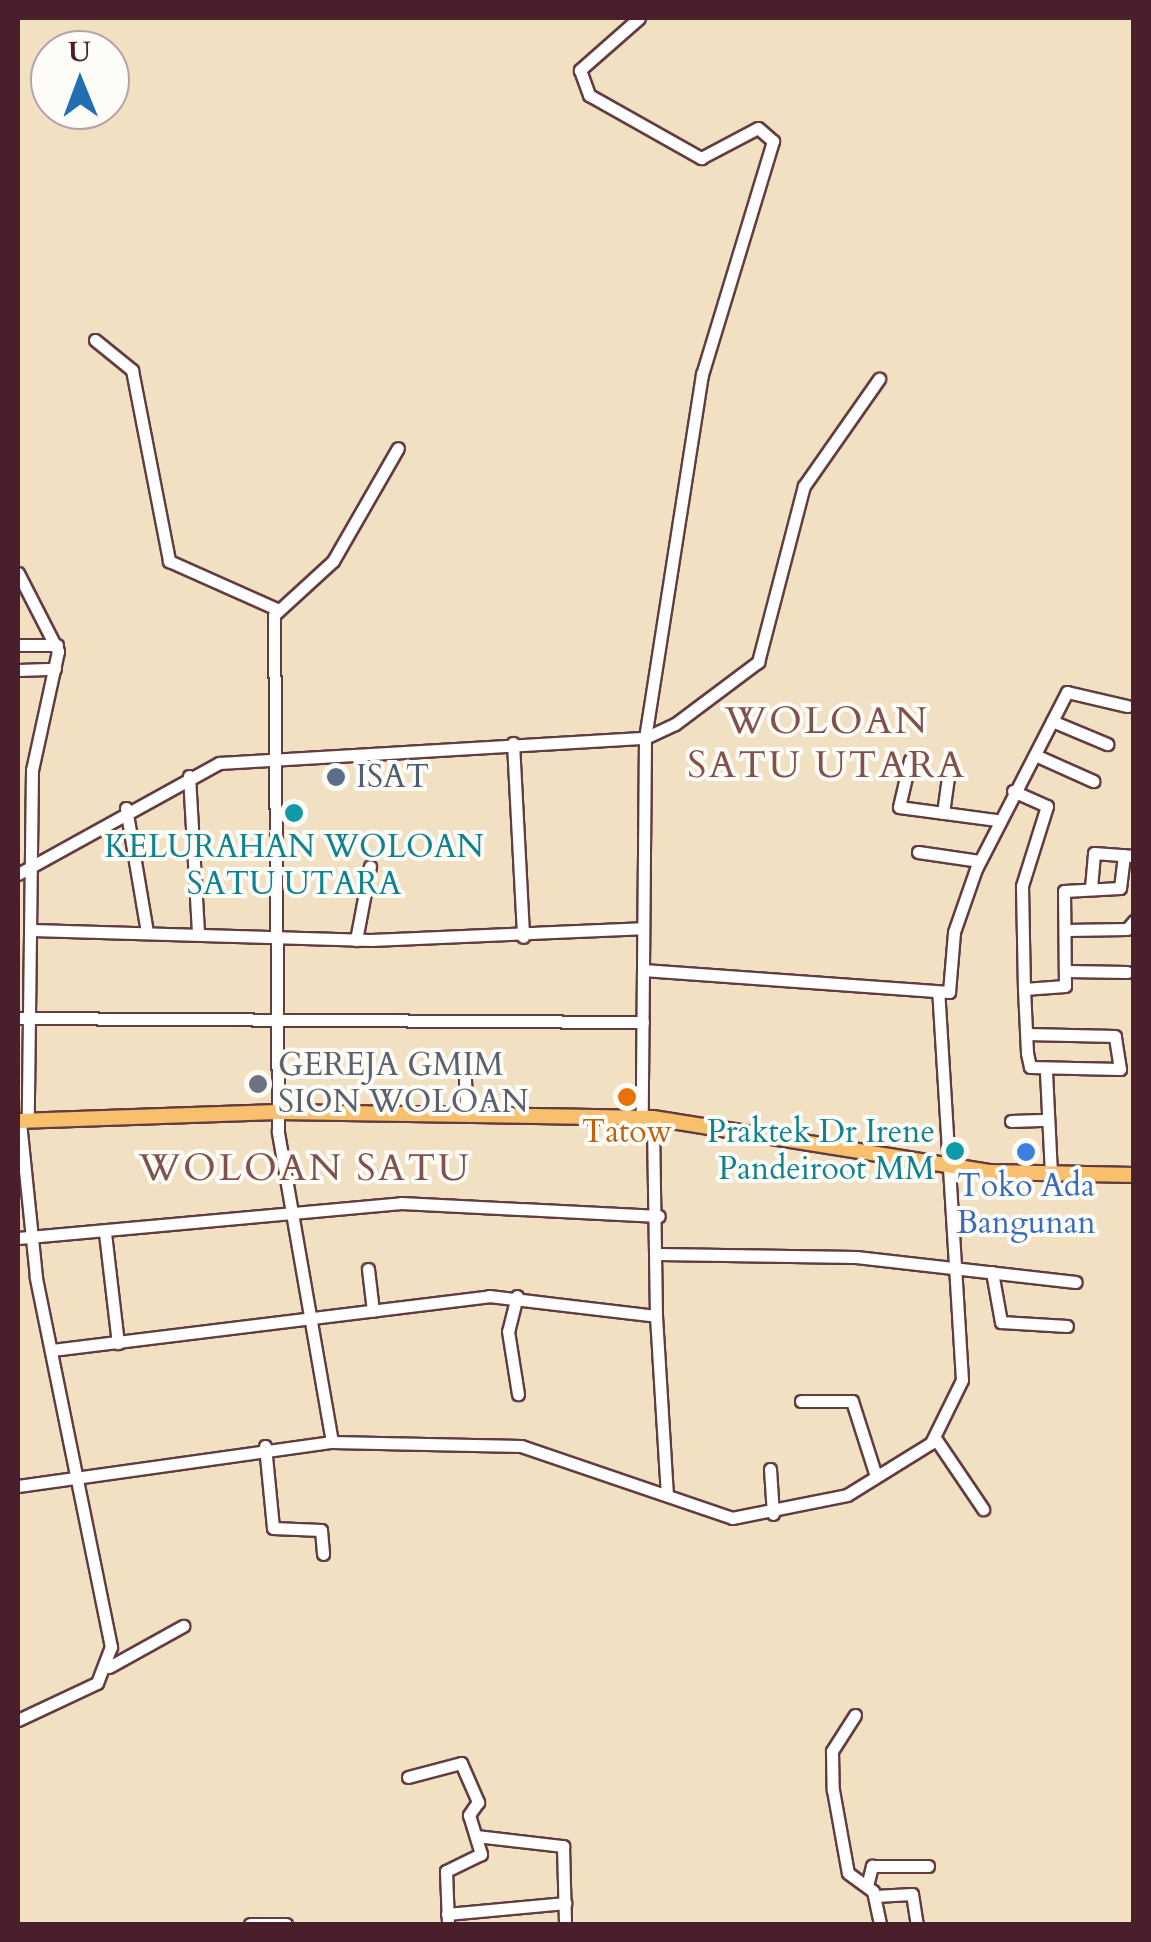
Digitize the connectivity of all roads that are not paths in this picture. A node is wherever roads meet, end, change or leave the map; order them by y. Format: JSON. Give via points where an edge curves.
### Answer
{"nodes":[{"id":1,"x":639,"y":18,"type":"edge"},
{"id":2,"x":95,"y":340,"type":"dead end"},
{"id":3,"x":879,"y":379,"type":"dead end"},
{"id":4,"x":398,"y":448,"type":"dead end"},
{"id":5,"x":18,"y":573,"type":"edge"},
{"id":6,"x":277,"y":608,"type":"junction"},
{"id":7,"x":18,"y":645,"type":"edge"},
{"id":8,"x":56,"y":645,"type":"junction"},
{"id":9,"x":18,"y":670,"type":"edge"},
{"id":10,"x":55,"y":670,"type":"junction"},
{"id":11,"x":1128,"y":706,"type":"dead end"},
{"id":12,"x":1052,"y":721,"type":"junction"},
{"id":13,"x":646,"y":738,"type":"junction"},
{"id":14,"x":513,"y":743,"type":"junction"},
{"id":15,"x":1108,"y":744,"type":"dead end"},
{"id":16,"x":1035,"y":755,"type":"junction"},
{"id":17,"x":274,"y":757,"type":"junction"},
{"id":18,"x":910,"y":760,"type":"dead end"},
{"id":19,"x":949,"y":770,"type":"dead end"},
{"id":20,"x":189,"y":776,"type":"junction"},
{"id":21,"x":1092,"y":781,"type":"dead end"},
{"id":22,"x":1014,"y":791,"type":"junction"},
{"id":23,"x":126,"y":808,"type":"junction"},
{"id":24,"x":943,"y":813,"type":"junction"},
{"id":25,"x":996,"y":820,"type":"junction"},
{"id":26,"x":918,"y":852,"type":"dead end"},
{"id":27,"x":1129,"y":856,"type":"edge"},
{"id":28,"x":979,"y":861,"type":"junction"},
{"id":29,"x":370,"y":866,"type":"dead end"},
{"id":30,"x":23,"y":871,"type":"edge"},
{"id":31,"x":1090,"y":888,"type":"junction"},
{"id":32,"x":1134,"y":921,"type":"edge"},
{"id":33,"x":642,"y":928,"type":"junction"},
{"id":34,"x":32,"y":930,"type":"junction"},
{"id":35,"x":1066,"y":930,"type":"junction"},
{"id":36,"x":147,"y":932,"type":"junction"},
{"id":37,"x":198,"y":933,"type":"junction"},
{"id":38,"x":524,"y":937,"type":"junction"},
{"id":39,"x":272,"y":938,"type":"junction"},
{"id":40,"x":356,"y":940,"type":"junction"},
{"id":41,"x":642,"y":970,"type":"junction"},
{"id":42,"x":1068,"y":970,"type":"junction"},
{"id":43,"x":1128,"y":972,"type":"dead end"},
{"id":44,"x":1024,"y":989,"type":"junction"},
{"id":45,"x":938,"y":992,"type":"junction"},
{"id":46,"x":274,"y":1016,"type":"junction"},
{"id":47,"x":23,"y":1018,"type":"edge"},
{"id":48,"x":642,"y":1022,"type":"junction"},
{"id":49,"x":1026,"y":1034,"type":"junction"},
{"id":50,"x":1046,"y":1072,"type":"junction"},
{"id":51,"x":465,"y":1079,"type":"dead end"},
{"id":52,"x":278,"y":1112,"type":"junction"},
{"id":53,"x":466,"y":1115,"type":"junction"},
{"id":54,"x":647,"y":1117,"type":"junction"},
{"id":55,"x":1048,"y":1120,"type":"junction"},
{"id":56,"x":22,"y":1121,"type":"edge"},
{"id":57,"x":1011,"y":1121,"type":"dead end"},
{"id":58,"x":946,"y":1165,"type":"junction"},
{"id":59,"x":1134,"y":1175,"type":"edge"},
{"id":60,"x":1051,"y":1176,"type":"junction"},
{"id":61,"x":286,"y":1207,"type":"junction"},
{"id":62,"x":659,"y":1216,"type":"junction"},
{"id":63,"x":106,"y":1233,"type":"junction"},
{"id":64,"x":24,"y":1238,"type":"edge"},
{"id":65,"x":660,"y":1254,"type":"junction"},
{"id":66,"x":962,"y":1268,"type":"junction"},
{"id":67,"x":368,"y":1269,"type":"dead end"},
{"id":68,"x":992,"y":1272,"type":"junction"},
{"id":69,"x":1076,"y":1282,"type":"dead end"},
{"id":70,"x":517,"y":1296,"type":"junction"},
{"id":71,"x":374,"y":1311,"type":"junction"},
{"id":72,"x":656,"y":1316,"type":"junction"},
{"id":73,"x":308,"y":1325,"type":"junction"},
{"id":74,"x":1067,"y":1326,"type":"dead end"},
{"id":75,"x":118,"y":1343,"type":"junction"},
{"id":76,"x":52,"y":1350,"type":"junction"},
{"id":77,"x":518,"y":1394,"type":"dead end"},
{"id":78,"x":801,"y":1401,"type":"dead end"},
{"id":79,"x":935,"y":1438,"type":"junction"},
{"id":80,"x":332,"y":1442,"type":"junction"},
{"id":81,"x":265,"y":1446,"type":"junction"},
{"id":82,"x":770,"y":1470,"type":"dead end"},
{"id":83,"x":77,"y":1472,"type":"junction"},
{"id":84,"x":876,"y":1476,"type":"junction"},
{"id":85,"x":18,"y":1486,"type":"edge"},
{"id":86,"x":667,"y":1496,"type":"junction"},
{"id":87,"x":984,"y":1510,"type":"dead end"},
{"id":88,"x":773,"y":1514,"type":"junction"},
{"id":89,"x":322,"y":1554,"type":"dead end"},
{"id":90,"x":183,"y":1626,"type":"dead end"},
{"id":91,"x":109,"y":1667,"type":"junction"},
{"id":92,"x":855,"y":1715,"type":"dead end"},
{"id":93,"x":18,"y":1720,"type":"edge"},
{"id":94,"x":408,"y":1776,"type":"dead end"},
{"id":95,"x":476,"y":1836,"type":"junction"},
{"id":96,"x":928,"y":1866,"type":"dead end"},
{"id":97,"x":871,"y":1891,"type":"junction"},
{"id":98,"x":565,"y":1904,"type":"junction"},
{"id":99,"x":448,"y":1919,"type":"edge"},
{"id":100,"x":250,"y":1924,"type":"edge"},
{"id":101,"x":286,"y":1924,"type":"edge"},
{"id":102,"x":565,"y":1924,"type":"edge"},
{"id":103,"x":880,"y":1924,"type":"edge"},
{"id":104,"x":917,"y":1924,"type":"edge"}],
"edges":[{"from":1,"to":13,"type":"street","via":[[580,70],[588,95],[701,158],[758,128],[772,141],[702,374]]},
{"from":2,"to":6,"type":"street","via":[[132,370],[169,560]]},
{"from":3,"to":13,"type":"street","via":[[804,486],[758,662],[726,693]]},
{"from":4,"to":6,"type":"street","via":[[334,561]]},
{"from":5,"to":8,"type":"street"},
{"from":6,"to":17,"type":"street"},
{"from":7,"to":8,"type":"street"},
{"from":8,"to":10,"type":"street"},
{"from":9,"to":10,"type":"street"},
{"from":10,"to":30,"type":"street","via":[[35,744]]},
{"from":11,"to":12,"type":"street","via":[[1073,689]]},
{"from":12,"to":15,"type":"street"},
{"from":12,"to":16,"type":"street"},
{"from":13,"to":14,"type":"street"},
{"from":13,"to":33,"type":"street"},
{"from":14,"to":17,"type":"street"},
{"from":14,"to":38,"type":"street"},
{"from":16,"to":21,"type":"street"},
{"from":16,"to":22,"type":"street"},
{"from":17,"to":20,"type":"street"},
{"from":17,"to":39,"type":"street"},
{"from":18,"to":24,"type":"street","via":[[899,807]]},
{"from":19,"to":24,"type":"street"},
{"from":20,"to":23,"type":"street"},
{"from":20,"to":37,"type":"street"},
{"from":22,"to":25,"type":"street"},
{"from":22,"to":44,"type":"street","via":[[1047,806],[1022,886]]},
{"from":23,"to":30,"type":"street"},
{"from":23,"to":36,"type":"street"},
{"from":24,"to":25,"type":"street"},
{"from":25,"to":28,"type":"street"},
{"from":26,"to":28,"type":"street"},
{"from":27,"to":31,"type":"street","via":[[1120,888]]},
{"from":27,"to":31,"type":"street","via":[[1094,853]]},
{"from":28,"to":45,"type":"street","via":[[954,932],[952,987]]},
{"from":29,"to":40,"type":"street"},
{"from":30,"to":34,"type":"street"},
{"from":31,"to":35,"type":"street","via":[[1065,888]]},
{"from":32,"to":35,"type":"street","via":[[1127,930]]},
{"from":33,"to":38,"type":"street"},
{"from":33,"to":41,"type":"street"},
{"from":34,"to":36,"type":"street"},
{"from":34,"to":47,"type":"street"},
{"from":35,"to":42,"type":"street"},
{"from":36,"to":37,"type":"street"},
{"from":37,"to":39,"type":"street"},
{"from":38,"to":40,"type":"street"},
{"from":39,"to":40,"type":"street"},
{"from":39,"to":46,"type":"street"},
{"from":41,"to":45,"type":"street","via":[[733,970]]},
{"from":41,"to":48,"type":"street"},
{"from":42,"to":43,"type":"street"},
{"from":42,"to":44,"type":"street","via":[[1064,988]]},
{"from":44,"to":49,"type":"street"},
{"from":45,"to":58,"type":"street"},
{"from":46,"to":47,"type":"street"},
{"from":46,"to":48,"type":"street"},
{"from":46,"to":52,"type":"street"},
{"from":47,"to":56,"type":"street"},
{"from":48,"to":54,"type":"street"},
{"from":49,"to":50,"type":"street","via":[[1030,1067]]},
{"from":49,"to":50,"type":"street","via":[[1120,1042],[1118,1072]]},
{"from":50,"to":55,"type":"street"},
{"from":51,"to":53,"type":"street"},
{"from":52,"to":53,"type":"main road"},
{"from":52,"to":56,"type":"main road"},
{"from":52,"to":61,"type":"street"},
{"from":53,"to":54,"type":"main road"},
{"from":54,"to":58,"type":"main road"},
{"from":54,"to":62,"type":"street"},
{"from":55,"to":57,"type":"street"},
{"from":55,"to":60,"type":"street"},
{"from":56,"to":64,"type":"street"},
{"from":58,"to":60,"type":"main road"},
{"from":58,"to":66,"type":"street"},
{"from":59,"to":60,"type":"main road"},
{"from":61,"to":62,"type":"street"},
{"from":61,"to":63,"type":"street"},
{"from":61,"to":73,"type":"street"},
{"from":62,"to":65,"type":"street"},
{"from":63,"to":64,"type":"street"},
{"from":63,"to":75,"type":"street"},
{"from":64,"to":76,"type":"street"},
{"from":65,"to":66,"type":"street"},
{"from":65,"to":72,"type":"street"},
{"from":66,"to":68,"type":"street"},
{"from":66,"to":79,"type":"street","via":[[965,1364]]},
{"from":67,"to":71,"type":"street"},
{"from":68,"to":69,"type":"street"},
{"from":68,"to":74,"type":"street","via":[[1001,1322]]},
{"from":70,"to":71,"type":"street"},
{"from":70,"to":72,"type":"street"},
{"from":70,"to":77,"type":"street","via":[[508,1331]]},
{"from":71,"to":73,"type":"street"},
{"from":72,"to":86,"type":"street"},
{"from":73,"to":75,"type":"street"},
{"from":73,"to":80,"type":"street"},
{"from":75,"to":76,"type":"street"},
{"from":76,"to":83,"type":"street"},
{"from":78,"to":84,"type":"street","via":[[857,1407]]},
{"from":79,"to":84,"type":"street"},
{"from":79,"to":87,"type":"street"},
{"from":80,"to":81,"type":"street"},
{"from":80,"to":86,"type":"street","via":[[521,1446]]},
{"from":81,"to":83,"type":"street"},
{"from":81,"to":89,"type":"street","via":[[273,1528],[321,1530]]},
{"from":82,"to":88,"type":"street"},
{"from":83,"to":85,"type":"street"},
{"from":83,"to":91,"type":"street"},
{"from":84,"to":88,"type":"street","via":[[838,1498]]},
{"from":86,"to":88,"type":"street","via":[[720,1516]]},
{"from":90,"to":91,"type":"street"},
{"from":91,"to":93,"type":"street","via":[[96,1683]]},
{"from":92,"to":97,"type":"street","via":[[832,1751],[833,1790],[848,1873]]},
{"from":94,"to":95,"type":"street","via":[[464,1765],[478,1802],[469,1814]]},
{"from":95,"to":98,"type":"street","via":[[563,1846]]},
{"from":95,"to":99,"type":"street","via":[[480,1858],[446,1872]]},
{"from":96,"to":97,"type":"street","via":[[872,1866]]},
{"from":97,"to":103,"type":"street"},
{"from":97,"to":104,"type":"street","via":[[912,1894]]},
{"from":98,"to":99,"type":"street"},
{"from":98,"to":102,"type":"street"},
{"from":100,"to":101,"type":"street"}]}
